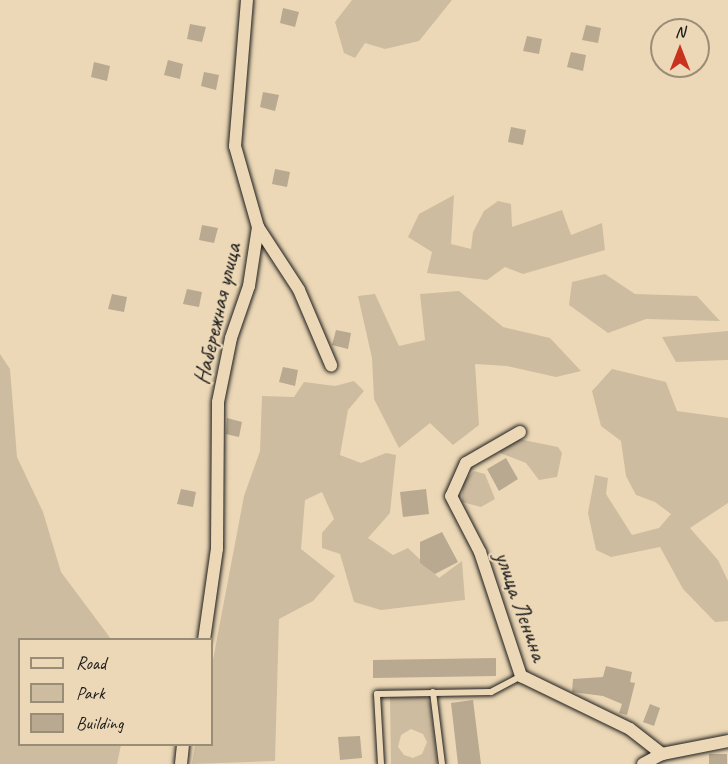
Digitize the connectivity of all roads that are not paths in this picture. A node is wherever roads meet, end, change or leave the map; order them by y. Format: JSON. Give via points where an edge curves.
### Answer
{"nodes":[{"id":1,"x":247,"y":0,"type":"edge"},
{"id":2,"x":258,"y":227,"type":"junction"},
{"id":3,"x":331,"y":365,"type":"dead end"},
{"id":4,"x":520,"y":432,"type":"dead end"},
{"id":5,"x":204,"y":638,"type":"edge"},
{"id":6,"x":521,"y":676,"type":"junction"},
{"id":7,"x":433,"y":692,"type":"junction"},
{"id":8,"x":728,"y":741,"type":"edge"},
{"id":9,"x":183,"y":746,"type":"edge"},
{"id":10,"x":662,"y":754,"type":"junction"},
{"id":11,"x":181,"y":764,"type":"edge"},
{"id":12,"x":381,"y":764,"type":"edge"},
{"id":13,"x":442,"y":764,"type":"edge"},
{"id":14,"x":644,"y":764,"type":"edge"}],
"edges":[{"from":1,"to":2,"type":"street","name":"Набережная улица","via":[[235,146]]},
{"from":2,"to":3,"type":"street","via":[[299,290]]},
{"from":2,"to":5,"type":"street","name":"Набережная улица","via":[[249,286],[231,339],[218,402],[217,549]]},
{"from":4,"to":6,"type":"street","name":"улица Ленина","via":[[466,463],[451,496],[480,552]]},
{"from":6,"to":7,"type":"lane","via":[[491,692]]},
{"from":6,"to":10,"type":"street","name":"улица Ленина","via":[[630,729]]},
{"from":7,"to":12,"type":"lane","via":[[377,694]]},
{"from":7,"to":13,"type":"lane"},
{"from":8,"to":10,"type":"street"},
{"from":9,"to":11,"type":"street"},
{"from":10,"to":14,"type":"street"}]}
